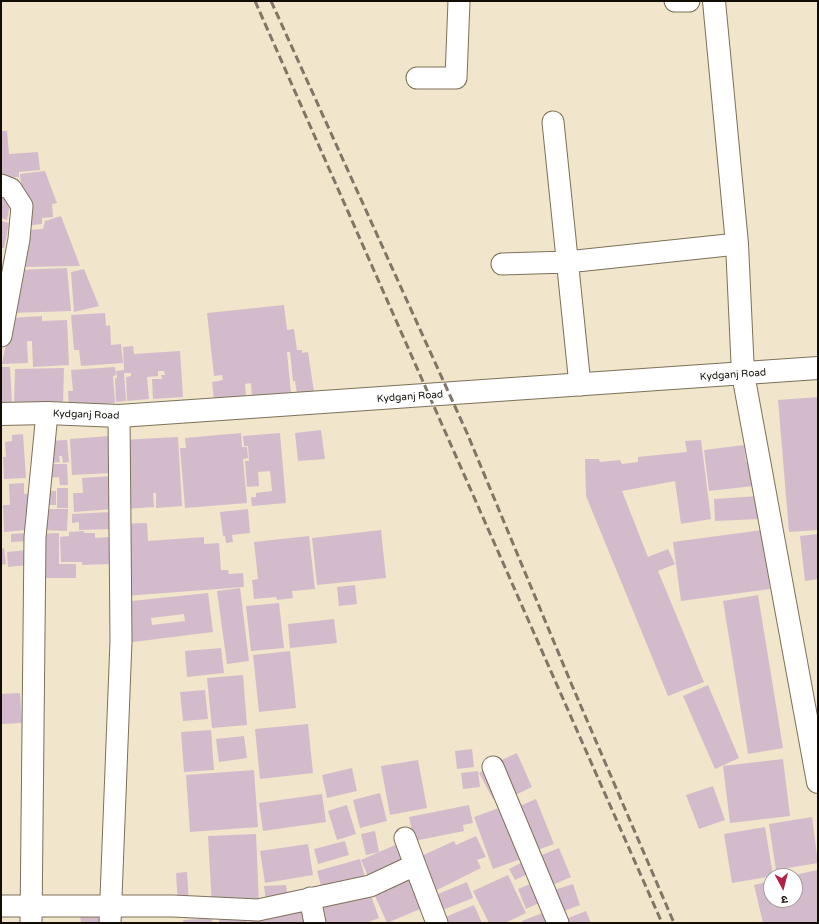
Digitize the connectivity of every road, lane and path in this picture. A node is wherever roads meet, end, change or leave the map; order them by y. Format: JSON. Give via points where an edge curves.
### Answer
{"nodes":[{"id":1,"x":459,"y":1,"type":"edge"},
{"id":2,"x":675,"y":1,"type":"edge"},
{"id":3,"x":689,"y":1,"type":"edge"},
{"id":4,"x":714,"y":1,"type":"edge"},
{"id":5,"x":417,"y":78,"type":"dead end"},
{"id":6,"x":553,"y":122,"type":"dead end"},
{"id":7,"x":1,"y":185,"type":"edge"},
{"id":8,"x":737,"y":244,"type":"junction"},
{"id":9,"x":567,"y":262,"type":"junction"},
{"id":10,"x":502,"y":264,"type":"dead end"},
{"id":11,"x":1,"y":336,"type":"edge"},
{"id":12,"x":818,"y":368,"type":"edge"},
{"id":13,"x":743,"y":374,"type":"junction"},
{"id":14,"x":580,"y":386,"type":"junction"},
{"id":15,"x":47,"y":413,"type":"junction"},
{"id":16,"x":1,"y":414,"type":"edge"},
{"id":17,"x":119,"y":416,"type":"junction"},
{"id":18,"x":815,"y":746,"type":"edge"},
{"id":19,"x":493,"y":767,"type":"dead end"},
{"id":20,"x":818,"y":782,"type":"edge"},
{"id":21,"x":405,"y":838,"type":"dead end"},
{"id":22,"x":415,"y":865,"type":"junction"},
{"id":23,"x":310,"y":898,"type":"junction"},
{"id":24,"x":1,"y":906,"type":"edge"},
{"id":25,"x":110,"y":914,"type":"edge"},
{"id":26,"x":31,"y":915,"type":"edge"},
{"id":27,"x":174,"y":915,"type":"edge"},
{"id":28,"x":315,"y":923,"type":"edge"},
{"id":29,"x":437,"y":923,"type":"edge"},
{"id":30,"x":558,"y":923,"type":"edge"}],
"edges":[{"from":1,"to":5,"type":"street","via":[[456,78]]},
{"from":2,"to":3,"type":"street"},
{"from":4,"to":8,"type":"main road"},
{"from":6,"to":9,"type":"street"},
{"from":7,"to":11,"type":"street","via":[[11,189],[22,206],[19,239]]},
{"from":8,"to":9,"type":"street"},
{"from":8,"to":13,"type":"main road"},
{"from":9,"to":10,"type":"street"},
{"from":9,"to":14,"type":"street"},
{"from":12,"to":13,"type":"main road","name":"Kydganj Road"},
{"from":13,"to":14,"type":"main road","name":"Kydganj Road"},
{"from":13,"to":18,"type":"main road"},
{"from":14,"to":17,"type":"main road","name":"Kydganj Road"},
{"from":15,"to":16,"type":"main road","name":"Kydganj Road"},
{"from":15,"to":17,"type":"main road","name":"Kydganj Road"},
{"from":15,"to":26,"type":"street","via":[[35,537]]},
{"from":17,"to":25,"type":"street","via":[[121,641]]},
{"from":18,"to":20,"type":"main road"},
{"from":19,"to":30,"type":"street"},
{"from":21,"to":22,"type":"street"},
{"from":22,"to":23,"type":"street","via":[[370,886]]},
{"from":22,"to":29,"type":"street"},
{"from":23,"to":27,"type":"street","via":[[258,910]]},
{"from":23,"to":28,"type":"street"},
{"from":24,"to":26,"type":"street"},
{"from":25,"to":26,"type":"street"},
{"from":25,"to":27,"type":"street"}]}
